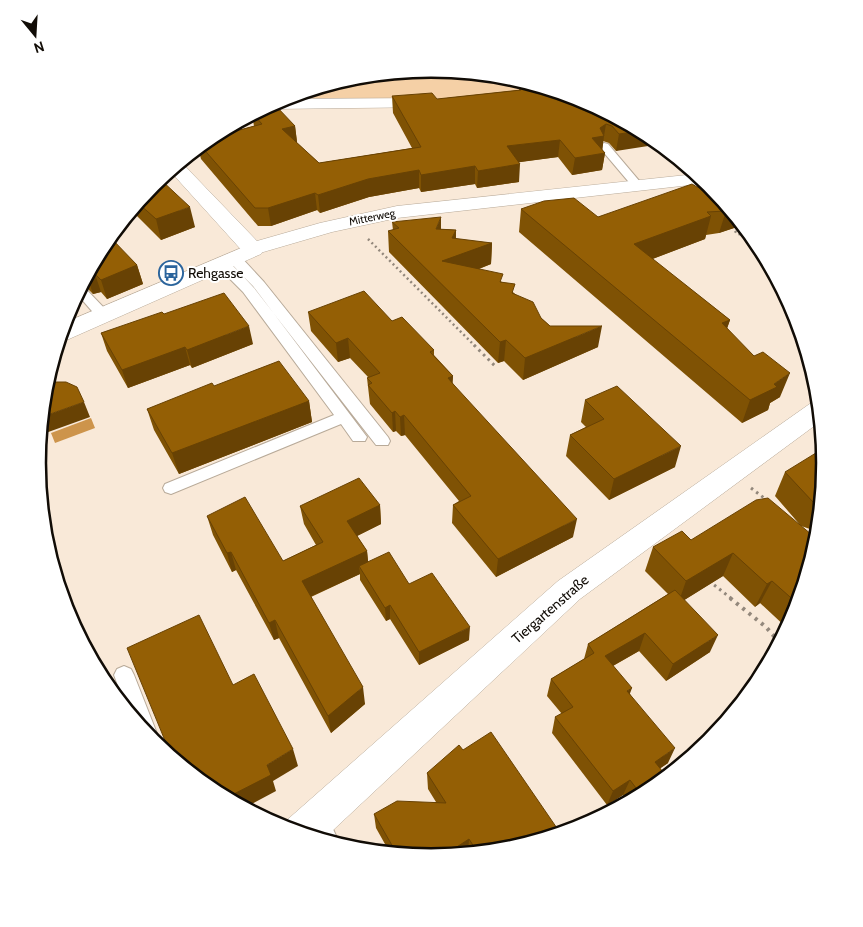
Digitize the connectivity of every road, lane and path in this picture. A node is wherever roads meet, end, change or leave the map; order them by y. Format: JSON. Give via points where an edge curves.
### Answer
{"nodes":[{"id":1,"x":445,"y":102,"type":"edge"},
{"id":2,"x":294,"y":104,"type":"edge"},
{"id":3,"x":604,"y":146,"type":"edge"},
{"id":4,"x":180,"y":172,"type":"edge"},
{"id":5,"x":692,"y":180,"type":"edge"},
{"id":6,"x":637,"y":186,"type":"junction"},
{"id":7,"x":353,"y":221,"type":"junction"},
{"id":8,"x":735,"y":232,"type":"dead end"},
{"id":9,"x":741,"y":234,"type":"edge"},
{"id":10,"x":236,"y":257,"type":"junction"},
{"id":11,"x":85,"y":295,"type":"edge"},
{"id":12,"x":103,"y":316,"type":"junction"},
{"id":13,"x":71,"y":330,"type":"edge"},
{"id":14,"x":495,"y":366,"type":"dead end"},
{"id":15,"x":813,"y":414,"type":"edge"},
{"id":16,"x":344,"y":417,"type":"junction"},
{"id":17,"x":359,"y":436,"type":"dead end"},
{"id":18,"x":382,"y":441,"type":"dead end"},
{"id":19,"x":731,"y":472,"type":"junction"},
{"id":20,"x":170,"y":488,"type":"dead end"},
{"id":21,"x":772,"y":504,"type":"edge"},
{"id":22,"x":803,"y":528,"type":"edge"},
{"id":23,"x":810,"y":534,"type":"edge"},
{"id":24,"x":704,"y":577,"type":"edge"},
{"id":25,"x":775,"y":637,"type":"edge"},
{"id":26,"x":124,"y":675,"type":"dead end"},
{"id":27,"x":140,"y":715,"type":"edge"},
{"id":28,"x":316,"y":831,"type":"edge"}],
"edges":[{"from":1,"to":2,"type":"street"},
{"from":3,"to":6,"type":"lane"},
{"from":4,"to":10,"type":"street"},
{"from":5,"to":6,"type":"street","name":"Mitterweg"},
{"from":6,"to":7,"type":"street","name":"Mitterweg","via":[[437,206]]},
{"from":7,"to":10,"type":"street","name":"Mitterweg"},
{"from":7,"to":14,"type":"path","via":[[372,244]]},
{"from":8,"to":9,"type":"path"},
{"from":10,"to":12,"type":"street","name":"Mitterweg"},
{"from":10,"to":16,"type":"lane","via":[[248,289]]},
{"from":10,"to":18,"type":"lane"},
{"from":11,"to":12,"type":"lane"},
{"from":12,"to":13,"type":"street","name":"Mitterweg"},
{"from":15,"to":19,"type":"street","name":"Tiergartenstraße"},
{"from":16,"to":17,"type":"lane"},
{"from":16,"to":20,"type":"lane"},
{"from":19,"to":21,"type":"path"},
{"from":19,"to":28,"type":"street","name":"Tiergartenstraße","via":[[569,590]]},
{"from":22,"to":23,"type":"path"},
{"from":24,"to":25,"type":"path"},
{"from":26,"to":27,"type":"lane"}]}
